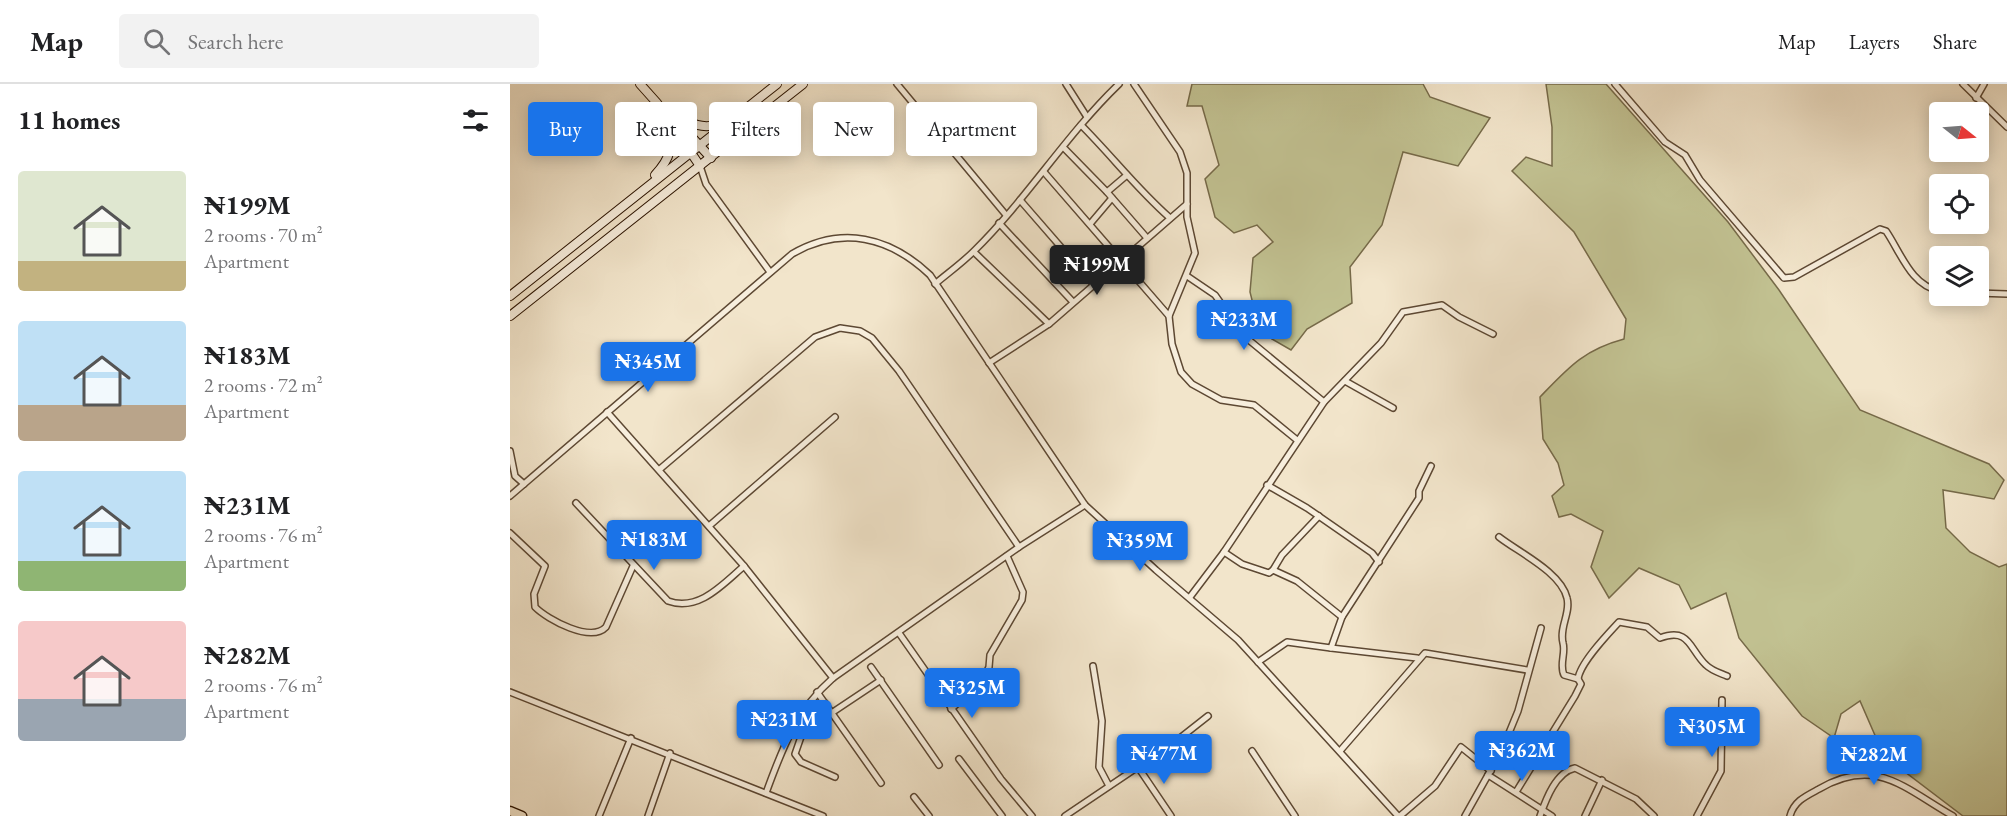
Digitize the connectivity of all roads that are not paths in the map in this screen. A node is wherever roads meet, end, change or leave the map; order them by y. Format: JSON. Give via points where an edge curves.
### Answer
{"nodes":[{"id":1,"x":640,"y":84,"type":"edge"},
{"id":2,"x":777,"y":84,"type":"edge"},
{"id":3,"x":803,"y":84,"type":"edge"},
{"id":4,"x":897,"y":84,"type":"edge"},
{"id":5,"x":1066,"y":84,"type":"edge"},
{"id":6,"x":1119,"y":84,"type":"edge"},
{"id":7,"x":1134,"y":84,"type":"edge"},
{"id":8,"x":1616,"y":84,"type":"edge"},
{"id":9,"x":1963,"y":84,"type":"edge"},
{"id":10,"x":1984,"y":84,"type":"edge"},
{"id":11,"x":1976,"y":98,"type":"junction"},
{"id":12,"x":656,"y":102,"type":"edge"},
{"id":13,"x":755,"y":102,"type":"edge"},
{"id":14,"x":1087,"y":117,"type":"junction"},
{"id":15,"x":1081,"y":125,"type":"junction"},
{"id":16,"x":2007,"y":127,"type":"edge"},
{"id":17,"x":709,"y":137,"type":"edge"},
{"id":18,"x":697,"y":141,"type":"edge"},
{"id":19,"x":700,"y":144,"type":"junction"},
{"id":20,"x":697,"y":146,"type":"edge"},
{"id":21,"x":1063,"y":147,"type":"junction"},
{"id":22,"x":669,"y":156,"type":"edge"},
{"id":23,"x":685,"y":156,"type":"edge"},
{"id":24,"x":694,"y":156,"type":"edge"},
{"id":25,"x":711,"y":158,"type":"junction"},
{"id":26,"x":700,"y":166,"type":"junction"},
{"id":27,"x":1044,"y":172,"type":"junction"},
{"id":28,"x":1127,"y":175,"type":"junction"},
{"id":29,"x":641,"y":191,"type":"junction"},
{"id":30,"x":1107,"y":192,"type":"junction"},
{"id":31,"x":1113,"y":198,"type":"junction"},
{"id":32,"x":1020,"y":200,"type":"junction"},
{"id":33,"x":1187,"y":204,"type":"junction"},
{"id":34,"x":1006,"y":215,"type":"junction"},
{"id":35,"x":1170,"y":218,"type":"junction"},
{"id":36,"x":999,"y":223,"type":"junction"},
{"id":37,"x":1089,"y":224,"type":"junction"},
{"id":38,"x":1147,"y":238,"type":"junction"},
{"id":39,"x":974,"y":252,"type":"junction"},
{"id":40,"x":1121,"y":261,"type":"junction"},
{"id":41,"x":770,"y":272,"type":"junction"},
{"id":42,"x":1187,"y":276,"type":"junction"},
{"id":43,"x":935,"y":284,"type":"junction"},
{"id":44,"x":1093,"y":284,"type":"junction"},
{"id":45,"x":1929,"y":288,"type":"edge"},
{"id":46,"x":1989,"y":293,"type":"edge"},
{"id":47,"x":2007,"y":294,"type":"edge"},
{"id":48,"x":510,"y":296,"type":"edge"},
{"id":49,"x":1073,"y":302,"type":"junction"},
{"id":50,"x":510,"y":316,"type":"edge"},
{"id":51,"x":1169,"y":316,"type":"junction"},
{"id":52,"x":1049,"y":324,"type":"junction"},
{"id":53,"x":1493,"y":334,"type":"dead end"},
{"id":54,"x":989,"y":363,"type":"junction"},
{"id":55,"x":1345,"y":381,"type":"junction"},
{"id":56,"x":1324,"y":402,"type":"junction"},
{"id":57,"x":1393,"y":408,"type":"dead end"},
{"id":58,"x":607,"y":412,"type":"junction"},
{"id":59,"x":835,"y":417,"type":"dead end"},
{"id":60,"x":1297,"y":440,"type":"junction"},
{"id":61,"x":510,"y":451,"type":"edge"},
{"id":62,"x":1431,"y":466,"type":"dead end"},
{"id":63,"x":660,"y":469,"type":"junction"},
{"id":64,"x":524,"y":484,"type":"junction"},
{"id":65,"x":1267,"y":485,"type":"junction"},
{"id":66,"x":510,"y":496,"type":"edge"},
{"id":67,"x":576,"y":503,"type":"dead end"},
{"id":68,"x":1085,"y":504,"type":"junction"},
{"id":69,"x":1319,"y":516,"type":"junction"},
{"id":70,"x":709,"y":526,"type":"junction"},
{"id":71,"x":510,"y":533,"type":"edge"},
{"id":72,"x":1499,"y":537,"type":"dead end"},
{"id":73,"x":1019,"y":547,"type":"junction"},
{"id":74,"x":1224,"y":552,"type":"junction"},
{"id":75,"x":1007,"y":556,"type":"junction"},
{"id":76,"x":1379,"y":562,"type":"junction"},
{"id":77,"x":633,"y":566,"type":"junction"},
{"id":78,"x":744,"y":566,"type":"junction"},
{"id":79,"x":1273,"y":570,"type":"junction"},
{"id":80,"x":1190,"y":597,"type":"junction"},
{"id":81,"x":1342,"y":617,"type":"junction"},
{"id":82,"x":1540,"y":628,"type":"dead end"},
{"id":83,"x":899,"y":633,"type":"junction"},
{"id":84,"x":1331,"y":648,"type":"junction"},
{"id":85,"x":1417,"y":658,"type":"junction"},
{"id":86,"x":1258,"y":662,"type":"junction"},
{"id":87,"x":1093,"y":666,"type":"dead end"},
{"id":88,"x":871,"y":667,"type":"dead end"},
{"id":89,"x":1527,"y":670,"type":"junction"},
{"id":90,"x":1727,"y":676,"type":"dead end"},
{"id":91,"x":833,"y":678,"type":"junction"},
{"id":92,"x":1578,"y":679,"type":"junction"},
{"id":93,"x":881,"y":680,"type":"junction"},
{"id":94,"x":510,"y":692,"type":"edge"},
{"id":95,"x":817,"y":692,"type":"junction"},
{"id":96,"x":1722,"y":700,"type":"dead end"},
{"id":97,"x":825,"y":703,"type":"junction"},
{"id":98,"x":951,"y":709,"type":"junction"},
{"id":99,"x":832,"y":712,"type":"junction"},
{"id":100,"x":1208,"y":716,"type":"dead end"},
{"id":101,"x":631,"y":738,"type":"junction"},
{"id":102,"x":1252,"y":751,"type":"dead end"},
{"id":103,"x":1340,"y":751,"type":"junction"},
{"id":104,"x":670,"y":753,"type":"junction"},
{"id":105,"x":959,"y":759,"type":"dead end"},
{"id":106,"x":939,"y":765,"type":"dead end"},
{"id":107,"x":1138,"y":767,"type":"junction"},
{"id":108,"x":1490,"y":773,"type":"junction"},
{"id":109,"x":835,"y":777,"type":"dead end"},
{"id":110,"x":1602,"y":780,"type":"junction"},
{"id":111,"x":881,"y":783,"type":"dead end"},
{"id":112,"x":1109,"y":786,"type":"junction"},
{"id":113,"x":1515,"y":792,"type":"junction"},
{"id":114,"x":766,"y":793,"type":"junction"},
{"id":115,"x":914,"y":797,"type":"dead end"},
{"id":116,"x":510,"y":811,"type":"edge"},
{"id":117,"x":1541,"y":813,"type":"edge"},
{"id":118,"x":522,"y":816,"type":"edge"},
{"id":119,"x":598,"y":816,"type":"edge"},
{"id":120,"x":648,"y":816,"type":"edge"},
{"id":121,"x":823,"y":816,"type":"edge"},
{"id":122,"x":928,"y":816,"type":"edge"},
{"id":123,"x":1002,"y":816,"type":"edge"},
{"id":124,"x":1032,"y":816,"type":"edge"},
{"id":125,"x":1065,"y":816,"type":"edge"},
{"id":126,"x":1171,"y":816,"type":"edge"},
{"id":127,"x":1295,"y":816,"type":"edge"},
{"id":128,"x":1399,"y":816,"type":"edge"},
{"id":129,"x":1465,"y":816,"type":"edge"},
{"id":130,"x":1552,"y":816,"type":"edge"},
{"id":131,"x":1585,"y":816,"type":"edge"},
{"id":132,"x":1654,"y":816,"type":"edge"},
{"id":133,"x":1697,"y":816,"type":"edge"},
{"id":134,"x":1790,"y":816,"type":"edge"},
{"id":135,"x":1953,"y":816,"type":"edge"}],
"edges":[{"from":1,"to":12,"type":"main road"},
{"from":2,"to":13,"type":"main road"},
{"from":3,"to":25,"type":"main road"},
{"from":4,"to":34,"type":"street"},
{"from":5,"to":14,"type":"street"},
{"from":6,"to":14,"type":"street"},
{"from":7,"to":33,"type":"street","via":[[1180,152],[1187,173]]},
{"from":8,"to":45,"type":"street","via":[[1665,142],[1685,155],[1700,180],[1784,278],[1794,277],[1880,229],[1888,234],[1914,277]]},
{"from":9,"to":11,"type":"street"},
{"from":10,"to":11,"type":"street"},
{"from":11,"to":16,"type":"street"},
{"from":14,"to":15,"type":"street"},
{"from":15,"to":21,"type":"street"},
{"from":15,"to":28,"type":"street"},
{"from":17,"to":19,"type":"main road"},
{"from":18,"to":19,"type":"main road"},
{"from":19,"to":20,"type":"main road"},
{"from":19,"to":25,"type":"main road"},
{"from":21,"to":27,"type":"street"},
{"from":21,"to":30,"type":"street"},
{"from":22,"to":29,"type":"main road"},
{"from":23,"to":29,"type":"main road"},
{"from":24,"to":26,"type":"main road"},
{"from":25,"to":26,"type":"main road"},
{"from":26,"to":41,"type":"street","via":[[706,184]]},
{"from":26,"to":50,"type":"main road"},
{"from":27,"to":32,"type":"street"},
{"from":27,"to":37,"type":"street"},
{"from":28,"to":30,"type":"street"},
{"from":28,"to":35,"type":"street"},
{"from":29,"to":48,"type":"main road"},
{"from":30,"to":31,"type":"street"},
{"from":31,"to":37,"type":"street"},
{"from":31,"to":38,"type":"street"},
{"from":32,"to":34,"type":"street"},
{"from":32,"to":44,"type":"street"},
{"from":33,"to":35,"type":"street"},
{"from":33,"to":42,"type":"street","via":[[1195,253]]},
{"from":34,"to":36,"type":"street"},
{"from":35,"to":38,"type":"street"},
{"from":36,"to":39,"type":"street"},
{"from":36,"to":49,"type":"street"},
{"from":37,"to":40,"type":"street"},
{"from":38,"to":40,"type":"street"},
{"from":39,"to":43,"type":"street"},
{"from":39,"to":52,"type":"street"},
{"from":40,"to":44,"type":"street"},
{"from":40,"to":51,"type":"street"},
{"from":41,"to":43,"type":"street","via":[[805,247],[831,239],[863,238],[904,253]]},
{"from":41,"to":58,"type":"street"},
{"from":42,"to":51,"type":"street"},
{"from":42,"to":56,"type":"street","via":[[1215,296],[1244,336]]},
{"from":43,"to":54,"type":"street"},
{"from":44,"to":49,"type":"street"},
{"from":46,"to":47,"type":"street"},
{"from":49,"to":52,"type":"street"},
{"from":51,"to":60,"type":"street","via":[[1172,344],[1187,379],[1221,400],[1254,405]]},
{"from":52,"to":54,"type":"street"},
{"from":53,"to":55,"type":"street","via":[[1442,305],[1405,311]]},
{"from":54,"to":68,"type":"street"},
{"from":55,"to":56,"type":"street"},
{"from":55,"to":57,"type":"street"},
{"from":56,"to":60,"type":"street"},
{"from":58,"to":63,"type":"street"},
{"from":58,"to":64,"type":"street"},
{"from":59,"to":70,"type":"street"},
{"from":60,"to":65,"type":"street"},
{"from":61,"to":64,"type":"street","via":[[515,476]]},
{"from":62,"to":76,"type":"street","via":[[1419,498]]},
{"from":63,"to":70,"type":"street"},
{"from":63,"to":73,"type":"street","via":[[814,337],[840,328],[857,330],[872,338],[899,371]]},
{"from":64,"to":66,"type":"street"},
{"from":65,"to":69,"type":"street"},
{"from":65,"to":74,"type":"street"},
{"from":67,"to":77,"type":"street"},
{"from":68,"to":73,"type":"street"},
{"from":68,"to":80,"type":"street"},
{"from":69,"to":76,"type":"street"},
{"from":69,"to":79,"type":"street"},
{"from":70,"to":78,"type":"street"},
{"from":71,"to":77,"type":"street","via":[[545,566],[534,594],[535,607],[557,622],[590,633],[606,627]]},
{"from":72,"to":92,"type":"street","via":[[1538,564],[1566,595],[1562,674]]},
{"from":73,"to":75,"type":"street"},
{"from":74,"to":79,"type":"street","via":[[1249,567],[1269,573]]},
{"from":74,"to":80,"type":"street"},
{"from":75,"to":83,"type":"street"},
{"from":75,"to":98,"type":"street","via":[[1023,592],[1022,600],[990,655],[982,682]]},
{"from":76,"to":81,"type":"street"},
{"from":77,"to":78,"type":"street","via":[[662,596],[680,604],[714,593]]},
{"from":78,"to":91,"type":"street"},
{"from":79,"to":81,"type":"street","via":[[1297,582]]},
{"from":80,"to":86,"type":"street"},
{"from":81,"to":84,"type":"street"},
{"from":82,"to":89,"type":"street"},
{"from":83,"to":91,"type":"street"},
{"from":83,"to":98,"type":"street"},
{"from":84,"to":85,"type":"street"},
{"from":84,"to":86,"type":"street","via":[[1287,642]]},
{"from":85,"to":89,"type":"street","via":[[1426,652]]},
{"from":85,"to":103,"type":"street"},
{"from":86,"to":103,"type":"street"},
{"from":87,"to":112,"type":"street","via":[[1102,722],[1099,767]]},
{"from":88,"to":93,"type":"street"},
{"from":89,"to":108,"type":"street","via":[[1518,711]]},
{"from":90,"to":92,"type":"street","via":[[1710,668],[1679,636],[1669,633],[1660,638],[1650,628],[1620,621],[1585,661]]},
{"from":91,"to":95,"type":"street"},
{"from":92,"to":113,"type":"street","via":[[1581,684],[1575,696]]},
{"from":93,"to":99,"type":"street"},
{"from":93,"to":106,"type":"street"},
{"from":94,"to":101,"type":"street"},
{"from":95,"to":97,"type":"street"},
{"from":95,"to":114,"type":"street","via":[[786,739]]},
{"from":96,"to":133,"type":"street","via":[[1721,771]]},
{"from":97,"to":99,"type":"street"},
{"from":97,"to":109,"type":"street","via":[[803,731],[795,754],[801,762]]},
{"from":98,"to":124,"type":"street"},
{"from":99,"to":111,"type":"street"},
{"from":100,"to":107,"type":"street"},
{"from":101,"to":104,"type":"street"},
{"from":101,"to":119,"type":"street"},
{"from":102,"to":127,"type":"street"},
{"from":103,"to":128,"type":"street"},
{"from":104,"to":114,"type":"street"},
{"from":104,"to":120,"type":"street"},
{"from":105,"to":123,"type":"street"},
{"from":107,"to":112,"type":"street"},
{"from":107,"to":126,"type":"street"},
{"from":108,"to":113,"type":"street"},
{"from":108,"to":128,"type":"street","via":[[1461,747],[1435,786]]},
{"from":108,"to":129,"type":"street"},
{"from":110,"to":117,"type":"street","via":[[1569,769],[1556,782]]},
{"from":110,"to":131,"type":"street"},
{"from":110,"to":132,"type":"street","via":[[1636,799]]},
{"from":112,"to":125,"type":"street"},
{"from":113,"to":117,"type":"street"},
{"from":114,"to":121,"type":"street"},
{"from":115,"to":122,"type":"street"},
{"from":116,"to":118,"type":"main road"},
{"from":117,"to":130,"type":"street"},
{"from":134,"to":135,"type":"street","via":[[1798,801],[1825,786],[1840,778],[1868,773],[1886,778]]}]}
